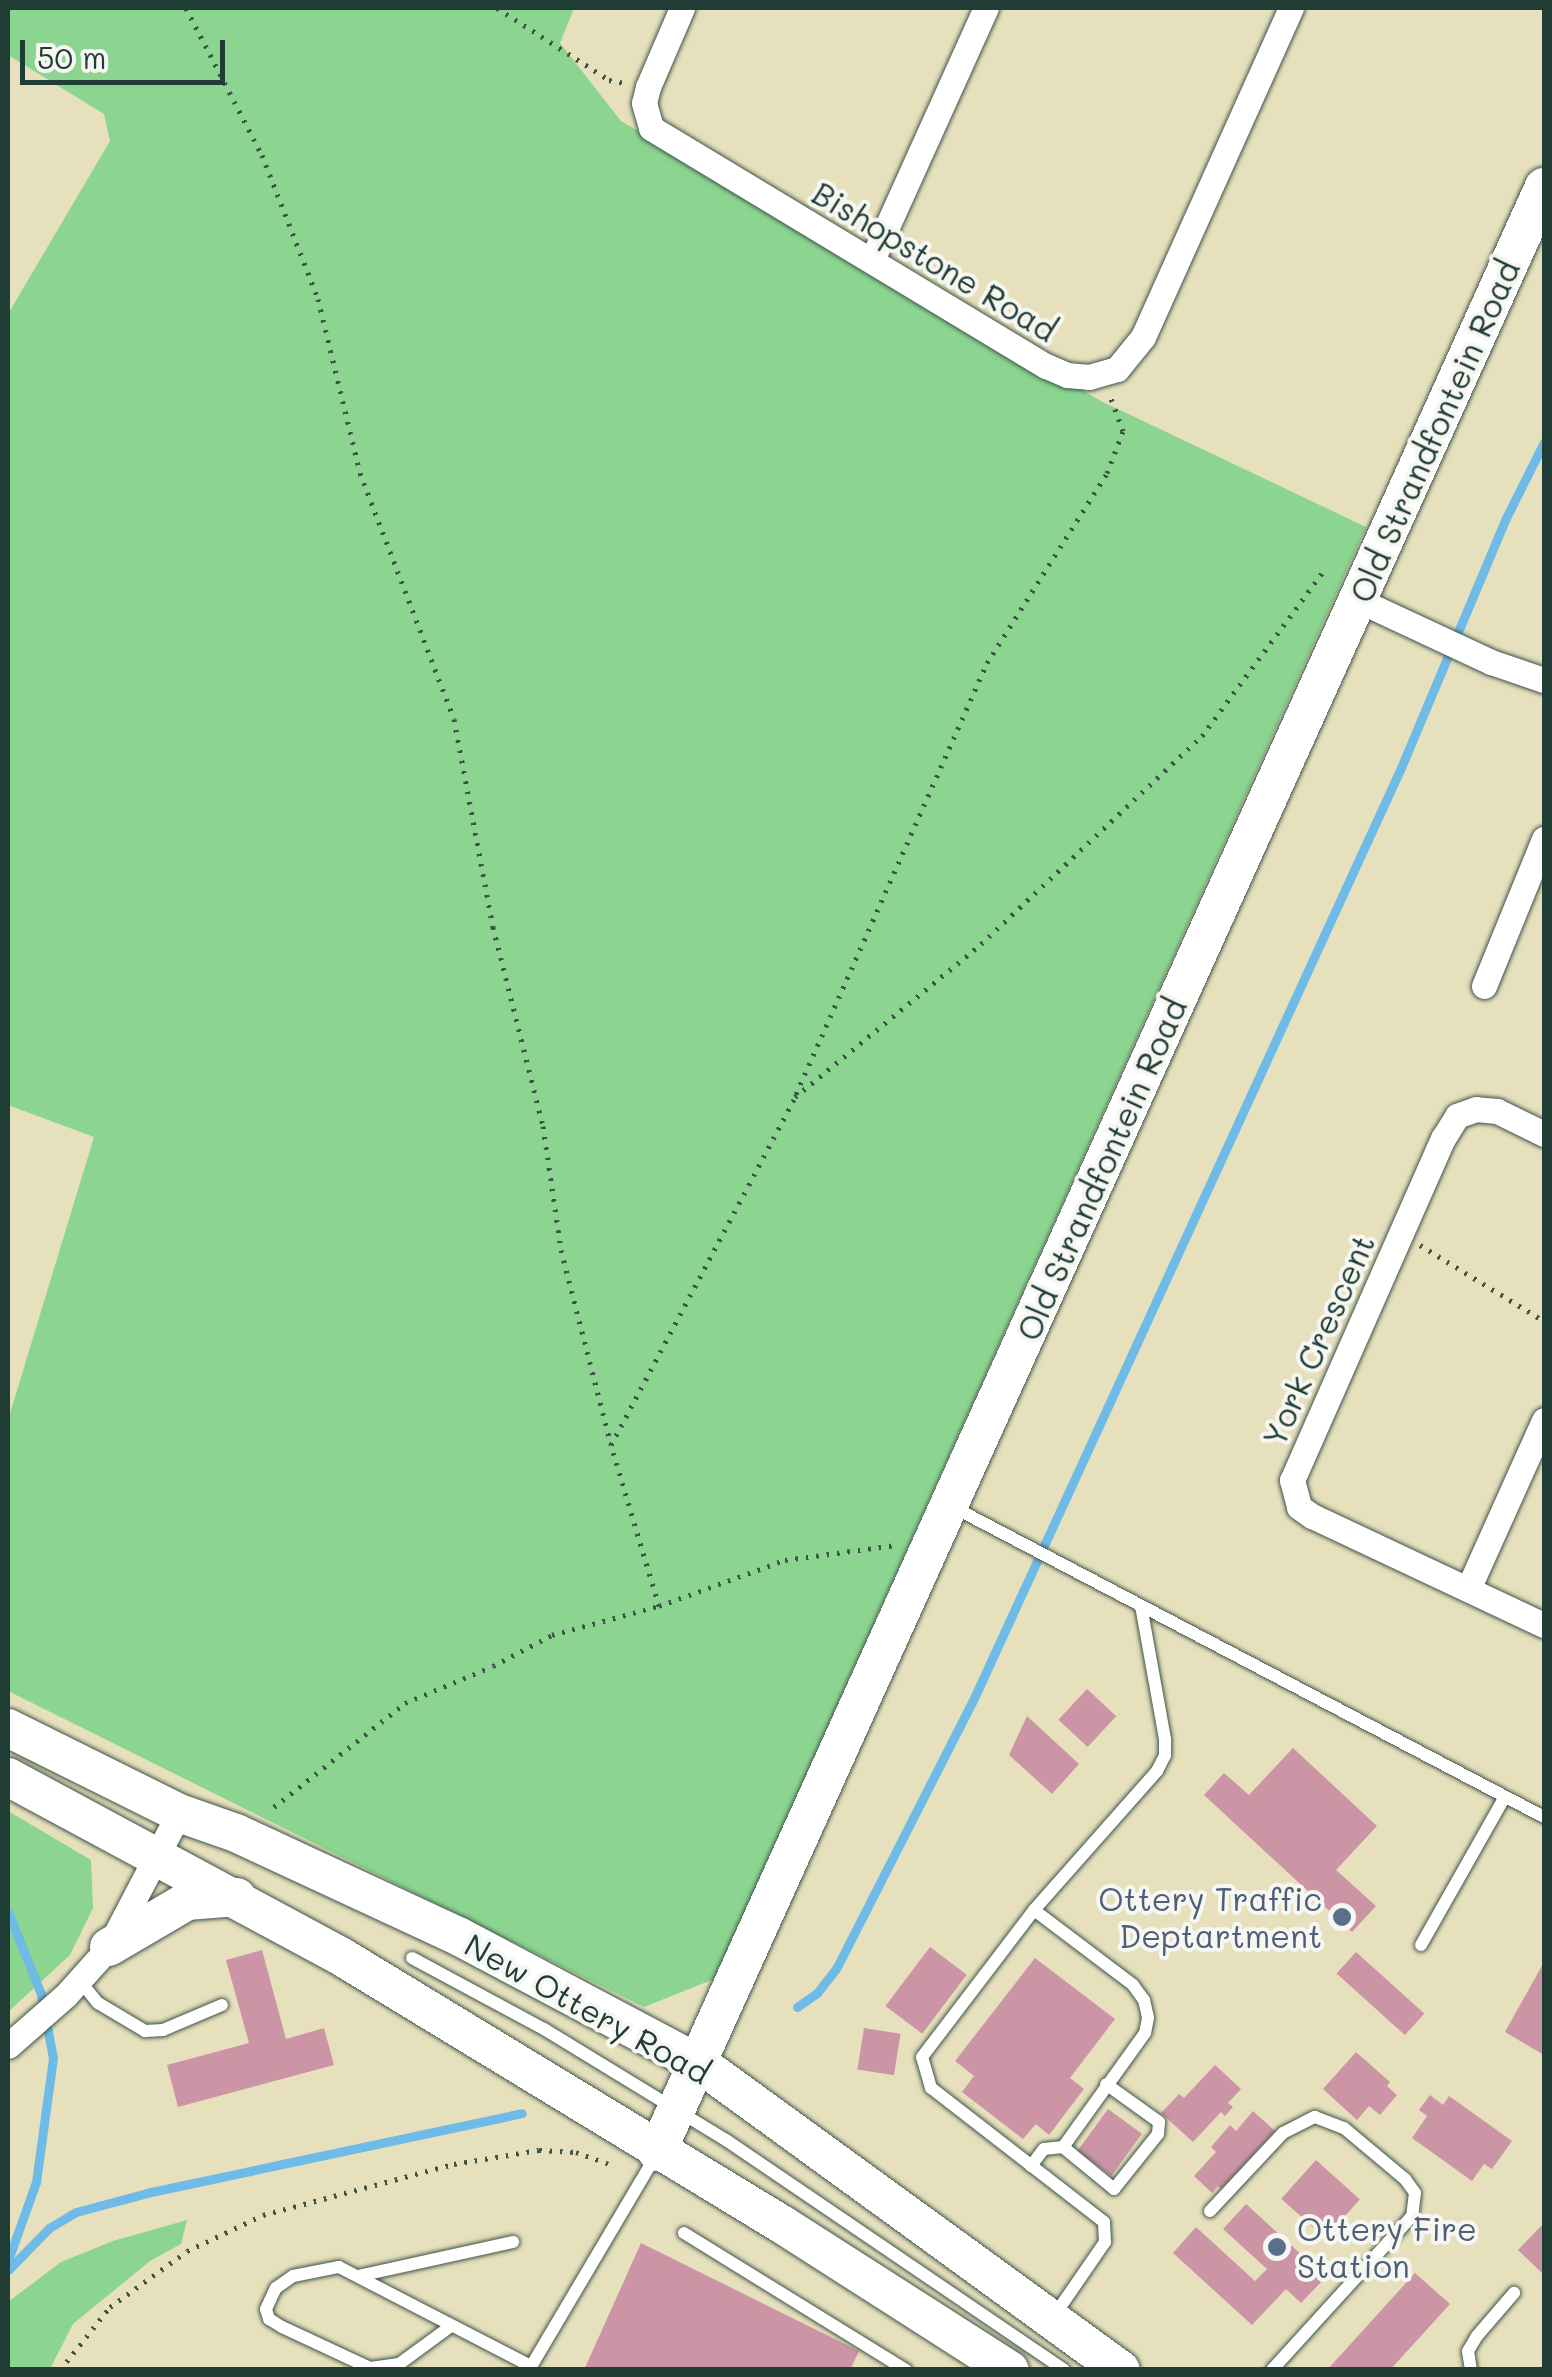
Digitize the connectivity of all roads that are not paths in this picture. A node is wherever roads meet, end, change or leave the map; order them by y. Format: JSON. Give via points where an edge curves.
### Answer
{"nodes":[{"id":1,"x":682,"y":8,"type":"edge"},
{"id":2,"x":986,"y":8,"type":"edge"},
{"id":3,"x":1290,"y":8,"type":"edge"},
{"id":4,"x":1544,"y":187,"type":"edge"},
{"id":5,"x":872,"y":260,"type":"junction"},
{"id":6,"x":1358,"y":600,"type":"junction"},
{"id":7,"x":1544,"y":680,"type":"edge"},
{"id":8,"x":1544,"y":838,"type":"edge"},
{"id":9,"x":1484,"y":986,"type":"dead end"},
{"id":10,"x":1544,"y":1134,"type":"edge"},
{"id":11,"x":1544,"y":1420,"type":"edge"},
{"id":12,"x":949,"y":1505,"type":"junction"},
{"id":13,"x":1469,"y":1587,"type":"junction"},
{"id":14,"x":1142,"y":1606,"type":"junction"},
{"id":15,"x":1544,"y":1624,"type":"edge"},
{"id":16,"x":8,"y":1728,"type":"edge"},
{"id":17,"x":8,"y":1776,"type":"edge"},
{"id":18,"x":1504,"y":1798,"type":"junction"},
{"id":19,"x":179,"y":1813,"type":"junction"},
{"id":20,"x":1544,"y":1817,"type":"edge"},
{"id":21,"x":159,"y":1855,"type":"junction"},
{"id":22,"x":236,"y":1897,"type":"junction"},
{"id":23,"x":1034,"y":1910,"type":"junction"},
{"id":24,"x":1421,"y":1945,"type":"dead end"},
{"id":25,"x":109,"y":1947,"type":"junction"},
{"id":26,"x":412,"y":1958,"type":"dead end"},
{"id":27,"x":73,"y":1988,"type":"junction"},
{"id":28,"x":222,"y":2006,"type":"dead end"},
{"id":29,"x":16,"y":2040,"type":"edge"},
{"id":30,"x":700,"y":2064,"type":"junction"},
{"id":31,"x":1106,"y":2084,"type":"junction"},
{"id":32,"x":678,"y":2111,"type":"junction"},
{"id":33,"x":1063,"y":2147,"type":"junction"},
{"id":34,"x":657,"y":2152,"type":"junction"},
{"id":35,"x":1031,"y":2166,"type":"junction"},
{"id":36,"x":1210,"y":2211,"type":"dead end"},
{"id":37,"x":684,"y":2233,"type":"dead end"},
{"id":38,"x":514,"y":2242,"type":"dead end"},
{"id":39,"x":358,"y":2276,"type":"junction"},
{"id":40,"x":1514,"y":2293,"type":"dead end"},
{"id":41,"x":1052,"y":2319,"type":"junction"},
{"id":42,"x":451,"y":2326,"type":"junction"},
{"id":43,"x":530,"y":2368,"type":"edge"},
{"id":44,"x":906,"y":2370,"type":"edge"},
{"id":45,"x":1010,"y":2370,"type":"edge"},
{"id":46,"x":1064,"y":2370,"type":"edge"},
{"id":47,"x":1122,"y":2370,"type":"edge"},
{"id":48,"x":1272,"y":2370,"type":"edge"},
{"id":49,"x":1470,"y":2370,"type":"edge"}],
"edges":[{"from":1,"to":5,"type":"street","name":"Bishopstone Road","via":[[648,87],[645,116],[660,136]]},
{"from":2,"to":5,"type":"street"},
{"from":3,"to":5,"type":"street","name":"Bishopstone Road","via":[[1143,338],[1103,376],[1067,375],[1046,366]]},
{"from":4,"to":6,"type":"main road","name":"Old Strandfontein Road"},
{"from":6,"to":7,"type":"street"},
{"from":6,"to":12,"type":"main road","name":"Old Strandfontein Road"},
{"from":8,"to":9,"type":"street"},
{"from":10,"to":13,"type":"street","name":"York Crescent","via":[[1497,1112],[1476,1108],[1457,1116],[1298,1460],[1292,1495],[1312,1516]]},
{"from":11,"to":13,"type":"street"},
{"from":12,"to":14,"type":"lane"},
{"from":12,"to":30,"type":"main road","name":"Old Strandfontein Road"},
{"from":13,"to":15,"type":"street"},
{"from":14,"to":18,"type":"lane"},
{"from":14,"to":23,"type":"lane","via":[[1165,1755],[1158,1772]]},
{"from":16,"to":19,"type":"main road","name":"New Ottery Road"},
{"from":17,"to":21,"type":"main road"},
{"from":18,"to":20,"type":"lane"},
{"from":18,"to":24,"type":"lane"},
{"from":19,"to":21,"type":"street"},
{"from":19,"to":30,"type":"main road","name":"New Ottery Road","via":[[460,1937]]},
{"from":21,"to":22,"type":"main road"},
{"from":21,"to":25,"type":"street"},
{"from":22,"to":25,"type":"main road","via":[[187,1902]]},
{"from":22,"to":34,"type":"main road"},
{"from":23,"to":31,"type":"lane","via":[[1144,2000],[1145,2033]]},
{"from":23,"to":35,"type":"lane","via":[[922,2057],[930,2088]]},
{"from":25,"to":27,"type":"street"},
{"from":26,"to":32,"type":"lane"},
{"from":27,"to":28,"type":"lane","via":[[146,2032]]},
{"from":27,"to":29,"type":"street"},
{"from":30,"to":32,"type":"main road","name":"Old Strandfontein Road"},
{"from":30,"to":41,"type":"main road","name":"New Ottery Road"},
{"from":31,"to":33,"type":"lane"},
{"from":31,"to":33,"type":"lane","via":[[1159,2122],[1158,2134],[1114,2188]]},
{"from":32,"to":34,"type":"main road","name":"Old Strandfontein Road"},
{"from":32,"to":46,"type":"lane"},
{"from":33,"to":35,"type":"lane","via":[[1049,2146]]},
{"from":34,"to":43,"type":"lane"},
{"from":34,"to":45,"type":"main road"},
{"from":35,"to":41,"type":"lane","via":[[1108,2231]]},
{"from":36,"to":48,"type":"lane","via":[[1283,2132],[1315,2117],[1344,2128],[1415,2193],[1412,2216]]},
{"from":37,"to":44,"type":"lane"},
{"from":38,"to":39,"type":"lane"},
{"from":39,"to":42,"type":"lane"},
{"from":39,"to":42,"type":"lane","via":[[339,2267],[294,2276],[268,2300],[269,2319],[385,2369],[416,2355]]},
{"from":40,"to":49,"type":"lane","via":[[1468,2351]]},
{"from":41,"to":47,"type":"main road","name":"New Ottery Road"},
{"from":42,"to":43,"type":"lane"}]}
